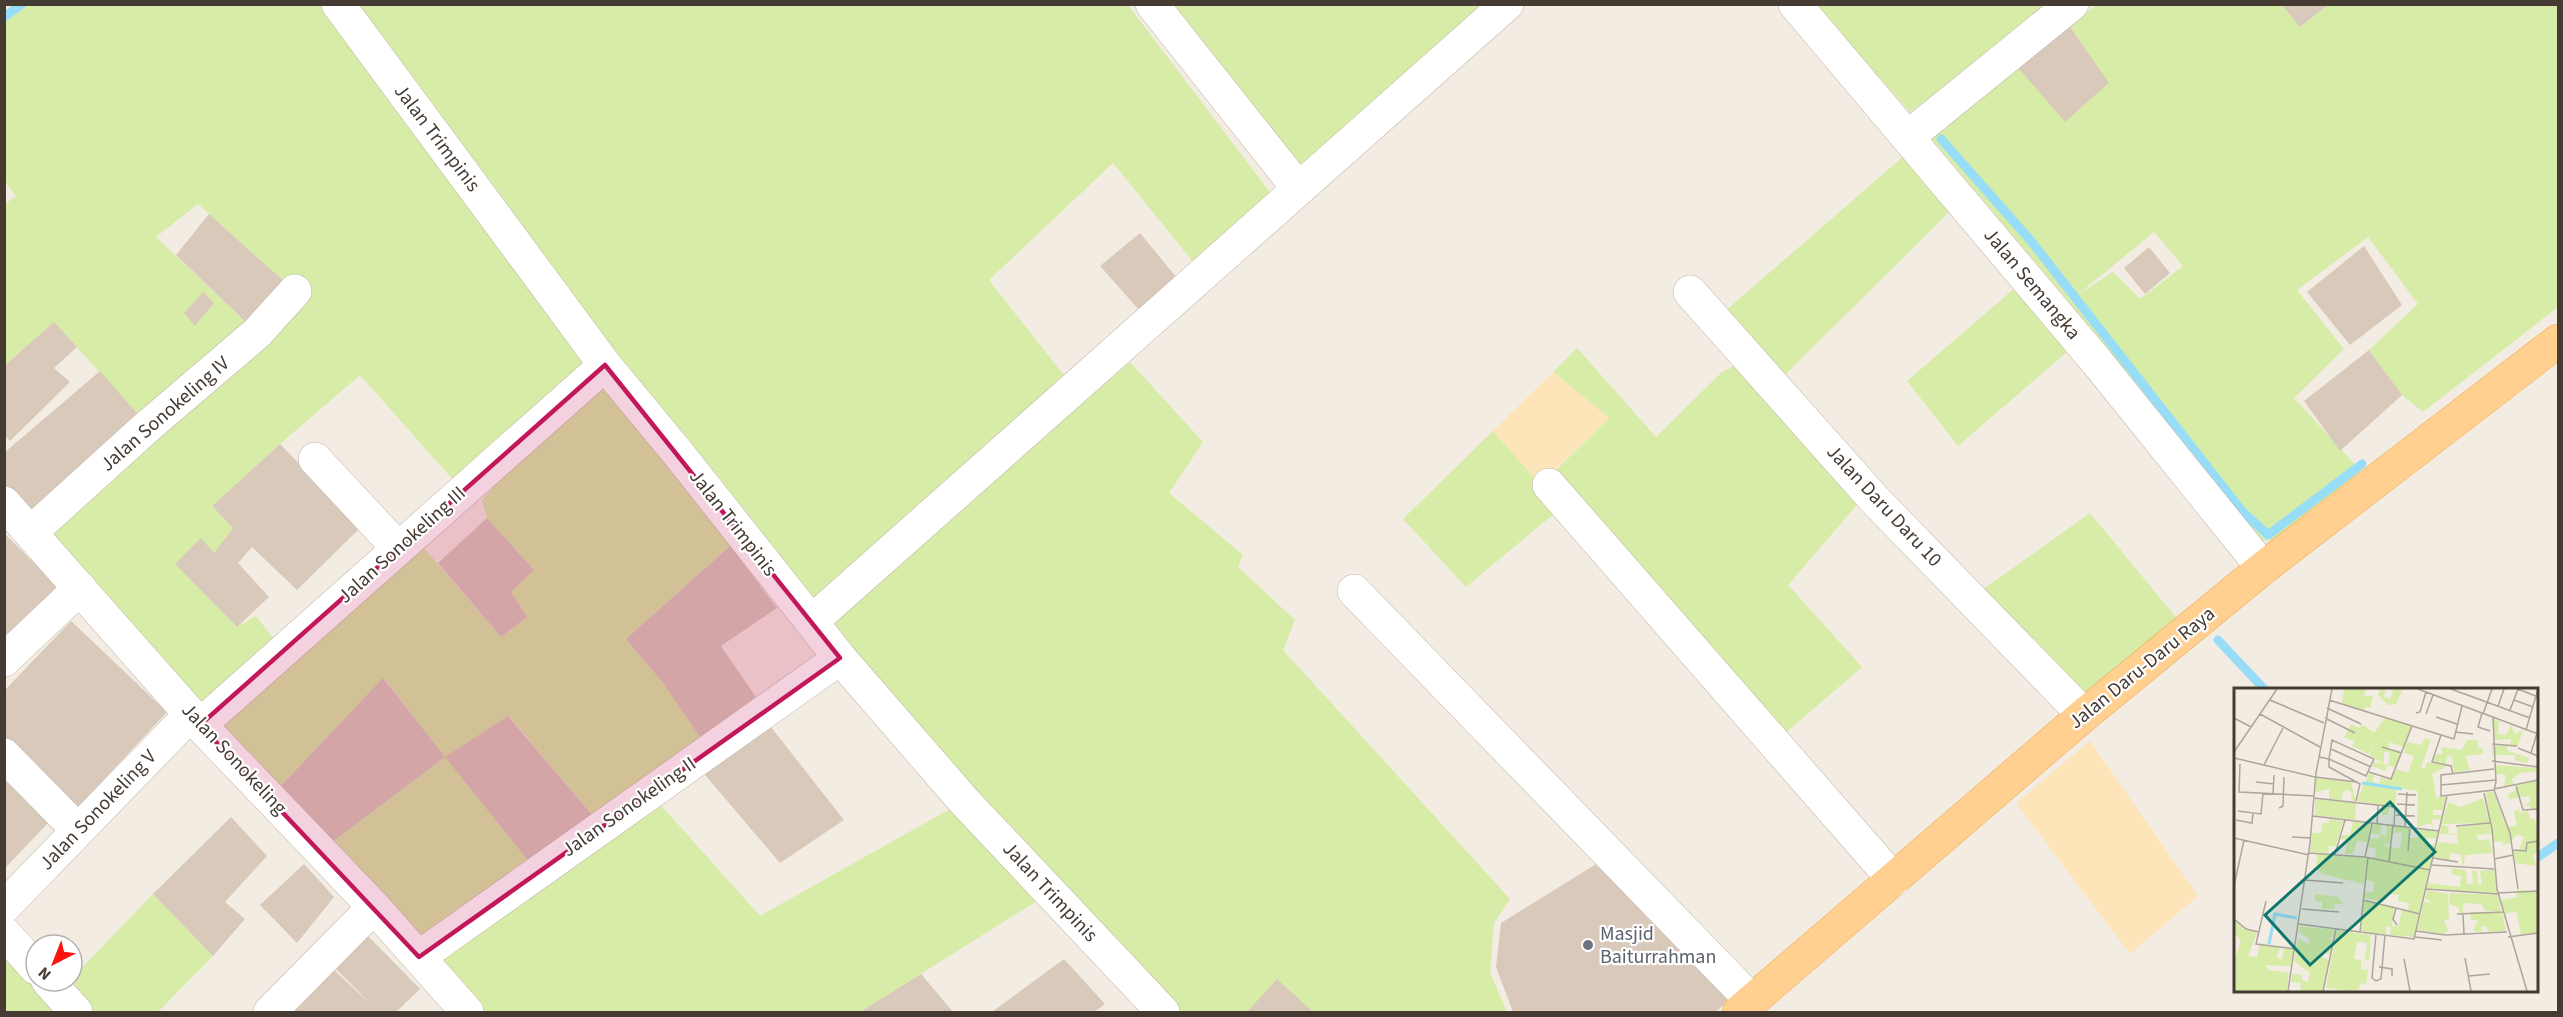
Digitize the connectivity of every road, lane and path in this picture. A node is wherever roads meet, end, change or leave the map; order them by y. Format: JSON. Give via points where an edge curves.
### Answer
{"nodes":[{"id":1,"x":338,"y":4,"type":"edge"},
{"id":2,"x":1152,"y":4,"type":"edge"},
{"id":3,"x":1507,"y":4,"type":"edge"},
{"id":4,"x":1795,"y":4,"type":"edge"},
{"id":5,"x":2072,"y":4,"type":"edge"},
{"id":6,"x":1909,"y":136,"type":"junction"},
{"id":7,"x":1298,"y":188,"type":"junction"},
{"id":8,"x":295,"y":291,"type":"dead end"},
{"id":9,"x":1690,"y":292,"type":"dead end"},
{"id":10,"x":2559,"y":341,"type":"edge"},
{"id":11,"x":605,"y":365,"type":"junction"},
{"id":12,"x":315,"y":459,"type":"dead end"},
{"id":13,"x":1548,"y":485,"type":"dead end"},
{"id":14,"x":4,"y":503,"type":"edge"},
{"id":15,"x":30,"y":533,"type":"junction"},
{"id":16,"x":398,"y":548,"type":"junction"},
{"id":17,"x":2263,"y":568,"type":"junction"},
{"id":18,"x":80,"y":588,"type":"junction"},
{"id":19,"x":1354,"y":591,"type":"dead end"},
{"id":20,"x":811,"y":622,"type":"junction"},
{"id":21,"x":840,"y":658,"type":"junction"},
{"id":22,"x":4,"y":660,"type":"edge"},
{"id":23,"x":2084,"y":715,"type":"junction"},
{"id":24,"x":196,"y":720,"type":"junction"},
{"id":25,"x":4,"y":755,"type":"edge"},
{"id":26,"x":66,"y":818,"type":"dead end"},
{"id":27,"x":1894,"y":880,"type":"junction"},
{"id":28,"x":4,"y":907,"type":"edge"},
{"id":29,"x":374,"y":907,"type":"junction"},
{"id":30,"x":4,"y":933,"type":"edge"},
{"id":31,"x":24,"y":955,"type":"edge"},
{"id":32,"x":418,"y":957,"type":"junction"},
{"id":33,"x":59,"y":993,"type":"edge"},
{"id":34,"x":1746,"y":1007,"type":"edge"},
{"id":35,"x":1150,"y":1009,"type":"edge"},
{"id":36,"x":76,"y":1012,"type":"edge"},
{"id":37,"x":270,"y":1012,"type":"edge"},
{"id":38,"x":467,"y":1012,"type":"edge"}],
"edges":[{"from":1,"to":11,"type":"street","name":"Jalan Trimpinis"},
{"from":2,"to":7,"type":"street"},
{"from":3,"to":7,"type":"street"},
{"from":4,"to":6,"type":"street","name":"Jalan Semangka"},
{"from":5,"to":6,"type":"street"},
{"from":6,"to":17,"type":"street","name":"Jalan Semangka"},
{"from":7,"to":20,"type":"street"},
{"from":8,"to":15,"type":"street","name":"Jalan Sonokeling IV","via":[[257,333]]},
{"from":9,"to":23,"type":"street","name":"Jalan Daru Daru 10","via":[[1874,499]]},
{"from":10,"to":17,"type":"main road","name":"Jalan Daru-Daru Raya"},
{"from":11,"to":16,"type":"street","name":"Jalan Sonokeling III"},
{"from":11,"to":20,"type":"street","name":"Jalan Trimpinis"},
{"from":12,"to":16,"type":"street"},
{"from":13,"to":27,"type":"street"},
{"from":14,"to":15,"type":"street","name":"Jalan Sonokeling"},
{"from":15,"to":18,"type":"street","name":"Jalan Sonokeling"},
{"from":16,"to":24,"type":"street","name":"Jalan Sonokeling III"},
{"from":17,"to":23,"type":"main road","name":"Jalan Daru-Daru Raya"},
{"from":18,"to":22,"type":"street"},
{"from":18,"to":24,"type":"street","name":"Jalan Sonokeling"},
{"from":19,"to":34,"type":"street"},
{"from":20,"to":21,"type":"street","name":"Jalan Trimpinis"},
{"from":21,"to":32,"type":"street","name":"Jalan Sonokeling II"},
{"from":21,"to":35,"type":"street","name":"Jalan Trimpinis","via":[[964,801],[1068,909]]},
{"from":23,"to":27,"type":"main road","name":"Jalan Daru-Daru Raya"},
{"from":24,"to":28,"type":"street","name":"Jalan Sonokeling V"},
{"from":24,"to":29,"type":"street","name":"Jalan Sonokeling"},
{"from":25,"to":26,"type":"street"},
{"from":27,"to":34,"type":"main road","name":"Jalan Daru-Daru Raya"},
{"from":29,"to":32,"type":"street","name":"Jalan Sonokeling"},
{"from":29,"to":37,"type":"street"},
{"from":30,"to":31,"type":"street"},
{"from":32,"to":38,"type":"street","name":"Jalan Sonokeling"},
{"from":33,"to":36,"type":"street"}]}
